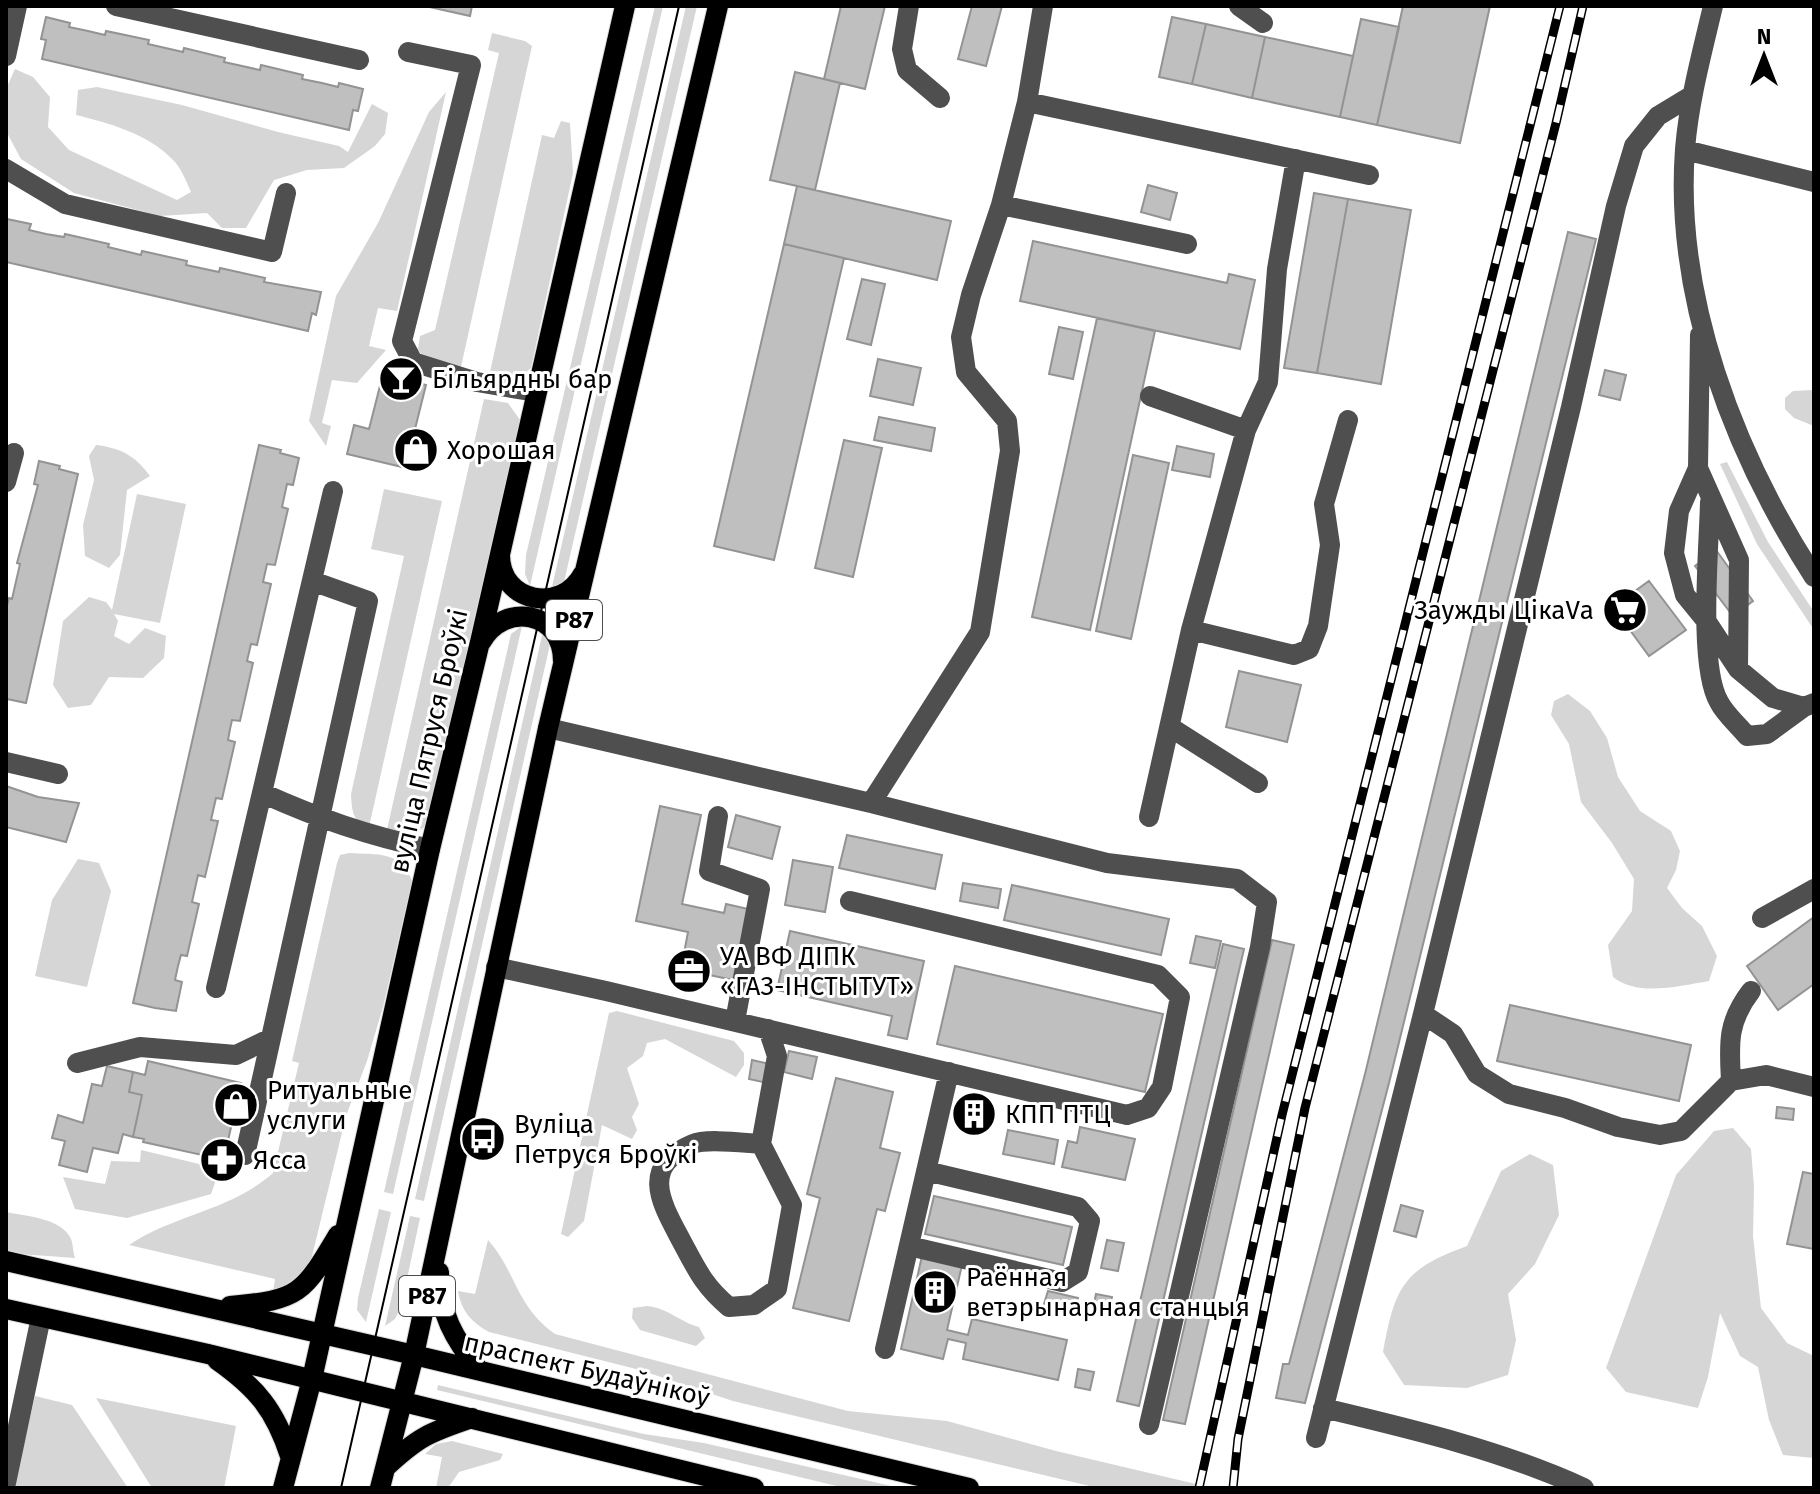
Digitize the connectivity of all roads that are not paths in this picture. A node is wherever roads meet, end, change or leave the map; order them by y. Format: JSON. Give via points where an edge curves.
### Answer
{"nodes":[{"id":1,"x":17,"y":6,"type":"edge"},
{"id":2,"x":116,"y":6,"type":"edge"},
{"id":3,"x":625,"y":6,"type":"edge"},
{"id":4,"x":718,"y":6,"type":"edge"},
{"id":5,"x":909,"y":6,"type":"edge"},
{"id":6,"x":1043,"y":6,"type":"edge"},
{"id":7,"x":1239,"y":6,"type":"edge"},
{"id":8,"x":1713,"y":6,"type":"edge"},
{"id":9,"x":1263,"y":23,"type":"dead end"},
{"id":10,"x":408,"y":52,"type":"dead end"},
{"id":11,"x":6,"y":56,"type":"edge"},
{"id":12,"x":359,"y":60,"type":"dead end"},
{"id":13,"x":1691,"y":96,"type":"junction"},
{"id":14,"x":940,"y":98,"type":"dead end"},
{"id":15,"x":1027,"y":102,"type":"junction"},
{"id":16,"x":1685,"y":150,"type":"junction"},
{"id":17,"x":1296,"y":159,"type":"junction"},
{"id":18,"x":6,"y":169,"type":"edge"},
{"id":19,"x":1369,"y":175,"type":"dead end"},
{"id":20,"x":1814,"y":182,"type":"edge"},
{"id":21,"x":286,"y":193,"type":"dead end"},
{"id":22,"x":1001,"y":205,"type":"junction"},
{"id":23,"x":1187,"y":244,"type":"dead end"},
{"id":24,"x":1700,"y":315,"type":"junction"},
{"id":25,"x":536,"y":392,"type":"junction"},
{"id":26,"x":1150,"y":396,"type":"dead end"},
{"id":27,"x":1348,"y":420,"type":"dead end"},
{"id":28,"x":1246,"y":430,"type":"junction"},
{"id":29,"x":14,"y":453,"type":"dead end"},
{"id":30,"x":1698,"y":468,"type":"junction"},
{"id":31,"x":6,"y":482,"type":"edge"},
{"id":32,"x":333,"y":491,"type":"dead end"},
{"id":33,"x":1710,"y":498,"type":"junction"},
{"id":34,"x":499,"y":551,"type":"junction"},
{"id":35,"x":585,"y":570,"type":"junction"},
{"id":36,"x":1814,"y":577,"type":"edge"},
{"id":37,"x":312,"y":581,"type":"junction"},
{"id":38,"x":1707,"y":622,"type":"junction"},
{"id":39,"x":1191,"y":630,"type":"junction"},
{"id":40,"x":480,"y":642,"type":"junction"},
{"id":41,"x":563,"y":665,"type":"junction"},
{"id":42,"x":1738,"y":669,"type":"junction"},
{"id":43,"x":1809,"y":705,"type":"edge"},
{"id":44,"x":1170,"y":727,"type":"junction"},
{"id":45,"x":548,"y":728,"type":"junction"},
{"id":46,"x":6,"y":762,"type":"edge"},
{"id":47,"x":58,"y":774,"type":"dead end"},
{"id":48,"x":1258,"y":783,"type":"dead end"},
{"id":49,"x":262,"y":793,"type":"junction"},
{"id":50,"x":871,"y":803,"type":"junction"},
{"id":51,"x":718,"y":816,"type":"dead end"},
{"id":52,"x":1149,"y":817,"type":"dead end"},
{"id":53,"x":320,"y":819,"type":"junction"},
{"id":54,"x":430,"y":849,"type":"junction"},
{"id":55,"x":1814,"y":889,"type":"edge"},
{"id":56,"x":850,"y":901,"type":"dead end"},
{"id":57,"x":1762,"y":918,"type":"dead end"},
{"id":58,"x":496,"y":967,"type":"junction"},
{"id":59,"x":216,"y":988,"type":"dead end"},
{"id":60,"x":1751,"y":991,"type":"dead end"},
{"id":61,"x":1423,"y":1014,"type":"junction"},
{"id":62,"x":735,"y":1021,"type":"junction"},
{"id":63,"x":768,"y":1029,"type":"junction"},
{"id":64,"x":271,"y":1038,"type":"junction"},
{"id":65,"x":77,"y":1063,"type":"dead end"},
{"id":66,"x":949,"y":1072,"type":"junction"},
{"id":67,"x":1731,"y":1081,"type":"junction"},
{"id":68,"x":1814,"y":1087,"type":"edge"},
{"id":69,"x":761,"y":1144,"type":"junction"},
{"id":70,"x":245,"y":1155,"type":"dead end"},
{"id":71,"x":926,"y":1171,"type":"junction"},
{"id":72,"x":347,"y":1220,"type":"junction"},
{"id":73,"x":440,"y":1236,"type":"junction"},
{"id":74,"x":909,"y":1246,"type":"junction"},
{"id":75,"x":6,"y":1261,"type":"edge"},
{"id":76,"x":210,"y":1308,"type":"junction"},
{"id":77,"x":6,"y":1309,"type":"edge"},
{"id":78,"x":41,"y":1317,"type":"junction"},
{"id":79,"x":322,"y":1334,"type":"junction"},
{"id":80,"x":885,"y":1349,"type":"dead end"},
{"id":81,"x":208,"y":1354,"type":"junction"},
{"id":82,"x":414,"y":1355,"type":"junction"},
{"id":83,"x":479,"y":1370,"type":"junction"},
{"id":84,"x":312,"y":1379,"type":"junction"},
{"id":85,"x":401,"y":1400,"type":"junction"},
{"id":86,"x":1323,"y":1408,"type":"junction"},
{"id":87,"x":472,"y":1418,"type":"junction"},
{"id":88,"x":1149,"y":1425,"type":"dead end"},
{"id":89,"x":1316,"y":1438,"type":"dead end"},
{"id":90,"x":290,"y":1456,"type":"junction"},
{"id":91,"x":382,"y":1478,"type":"edge"},
{"id":92,"x":6,"y":1483,"type":"edge"},
{"id":93,"x":746,"y":1487,"type":"edge"},
{"id":94,"x":283,"y":1488,"type":"edge"},
{"id":95,"x":969,"y":1488,"type":"edge"},
{"id":96,"x":1584,"y":1488,"type":"edge"}],
"edges":[{"from":1,"to":11,"type":"street"},
{"from":2,"to":12,"type":"street"},
{"from":3,"to":25,"type":"main road","name":"вуліца Пятруся Броўкі"},
{"from":4,"to":35,"type":"main road","number":"Р87"},
{"from":5,"to":14,"type":"street","via":[[902,49],[907,70]]},
{"from":6,"to":15,"type":"street"},
{"from":7,"to":9,"type":"street"},
{"from":8,"to":13,"type":"street"},
{"from":10,"to":25,"type":"street","via":[[471,65],[402,341],[413,362],[477,382]]},
{"from":13,"to":16,"type":"street"},
{"from":13,"to":61,"type":"street","via":[[1658,116],[1634,146],[1616,206]]},
{"from":15,"to":17,"type":"street"},
{"from":15,"to":22,"type":"street"},
{"from":16,"to":20,"type":"street"},
{"from":16,"to":24,"type":"street","via":[[1686,234]]},
{"from":17,"to":19,"type":"street"},
{"from":17,"to":28,"type":"street","via":[[1277,269],[1268,382]]},
{"from":18,"to":21,"type":"street","via":[[65,204],[272,252]]},
{"from":22,"to":23,"type":"street"},
{"from":22,"to":50,"type":"street","via":[[961,337],[966,372],[1007,421],[1010,451],[980,632]]},
{"from":24,"to":30,"type":"street"},
{"from":24,"to":36,"type":"street","via":[[1739,440]]},
{"from":25,"to":34,"type":"main road","name":"вуліца Пятруся Броўкі"},
{"from":26,"to":28,"type":"street"},
{"from":27,"to":39,"type":"street","via":[[1324,504],[1330,545],[1318,626],[1309,649],[1294,655]]},
{"from":28,"to":39,"type":"street"},
{"from":29,"to":31,"type":"street"},
{"from":30,"to":33,"type":"street"},
{"from":30,"to":38,"type":"street","via":[[1679,511],[1674,553],[1685,595]]},
{"from":32,"to":37,"type":"street"},
{"from":33,"to":38,"type":"street"},
{"from":33,"to":42,"type":"street","via":[[1739,560]]},
{"from":34,"to":35,"type":"main road","via":[[509,583],[538,599],[567,593]]},
{"from":34,"to":40,"type":"main road","name":"вуліца Пятруся Броўкі"},
{"from":35,"to":41,"type":"main road","number":"Р87"},
{"from":37,"to":49,"type":"street"},
{"from":37,"to":53,"type":"street","via":[[368,601]]},
{"from":38,"to":42,"type":"street"},
{"from":38,"to":43,"type":"street","via":[[1709,668],[1718,702],[1747,736],[1767,734]]},
{"from":39,"to":44,"type":"street"},
{"from":40,"to":41,"type":"main road","via":[[502,620],[534,618],[554,631]]},
{"from":40,"to":54,"type":"main road","name":"вуліца Пятруся Броўкі"},
{"from":41,"to":45,"type":"main road","number":"Р87"},
{"from":42,"to":43,"type":"street","via":[[1773,698]]},
{"from":44,"to":48,"type":"street"},
{"from":44,"to":52,"type":"street"},
{"from":45,"to":50,"type":"street"},
{"from":45,"to":58,"type":"main road","number":"Р87"},
{"from":46,"to":47,"type":"street"},
{"from":49,"to":53,"type":"street"},
{"from":49,"to":59,"type":"street"},
{"from":50,"to":88,"type":"street","via":[[1107,863],[1237,879],[1267,902]]},
{"from":51,"to":62,"type":"street","via":[[709,871],[760,889]]},
{"from":53,"to":54,"type":"street"},
{"from":53,"to":64,"type":"street"},
{"from":54,"to":72,"type":"main road","name":"вуліца Пятруся Броўкі"},
{"from":55,"to":57,"type":"street"},
{"from":56,"to":66,"type":"street","via":[[1158,975],[1180,997],[1162,1087],[1148,1108],[1127,1115]]},
{"from":58,"to":62,"type":"street"},
{"from":58,"to":73,"type":"main road","number":"Р87"},
{"from":60,"to":67,"type":"street","via":[[1736,1010],[1729,1040]]},
{"from":61,"to":67,"type":"street","via":[[1453,1034],[1477,1074],[1509,1094],[1618,1127],[1660,1135],[1681,1131]]},
{"from":61,"to":86,"type":"street"},
{"from":62,"to":63,"type":"street"},
{"from":63,"to":66,"type":"street"},
{"from":63,"to":69,"type":"street","via":[[777,1056]]},
{"from":64,"to":65,"type":"street","via":[[236,1055],[140,1047]]},
{"from":64,"to":70,"type":"street"},
{"from":66,"to":71,"type":"street"},
{"from":67,"to":68,"type":"street","via":[[1766,1075]]},
{"from":69,"to":69,"type":"street","via":[[695,1142],[668,1160],[659,1181],[659,1200],[707,1288],[729,1307],[754,1305],[777,1289],[792,1205]]},
{"from":71,"to":74,"type":"street"},
{"from":71,"to":74,"type":"street","via":[[1078,1207],[1090,1221],[1078,1272],[1062,1282]]},
{"from":72,"to":76,"type":"main road","via":[[298,1291],[272,1302]]},
{"from":72,"to":79,"type":"main road","name":"вуліца Пятруся Броўкі"},
{"from":73,"to":82,"type":"main road","number":"Р87"},
{"from":73,"to":83,"type":"main road","via":[[439,1296],[462,1349]]},
{"from":74,"to":80,"type":"street"},
{"from":75,"to":76,"type":"main road","name":"праспект Будаўнікоў"},
{"from":76,"to":79,"type":"main road","name":"праспект Будаўнікоў"},
{"from":77,"to":78,"type":"main road"},
{"from":78,"to":81,"type":"main road"},
{"from":78,"to":92,"type":"street"},
{"from":79,"to":82,"type":"main road","name":"праспект Будаўнікоў"},
{"from":79,"to":84,"type":"main road","name":"вуліца Пятруся Броўкі"},
{"from":81,"to":84,"type":"main road"},
{"from":81,"to":90,"type":"main road","via":[[247,1381],[282,1431]]},
{"from":82,"to":83,"type":"main road","name":"праспект Будаўнікоў"},
{"from":82,"to":85,"type":"main road","number":"Р87"},
{"from":83,"to":95,"type":"main road","name":"праспект Будаўнікоў"},
{"from":84,"to":85,"type":"main road"},
{"from":84,"to":90,"type":"main road","name":"вуліца Пятруся Броўкі"},
{"from":85,"to":87,"type":"main road"},
{"from":85,"to":91,"type":"main road","number":"Р87"},
{"from":86,"to":89,"type":"street"},
{"from":86,"to":96,"type":"street","via":[[1483,1450]]},
{"from":87,"to":91,"type":"main road","via":[[411,1444]]},
{"from":87,"to":93,"type":"main road"},
{"from":90,"to":94,"type":"main road","name":"вуліца Пятруся Броўкі"}]}
